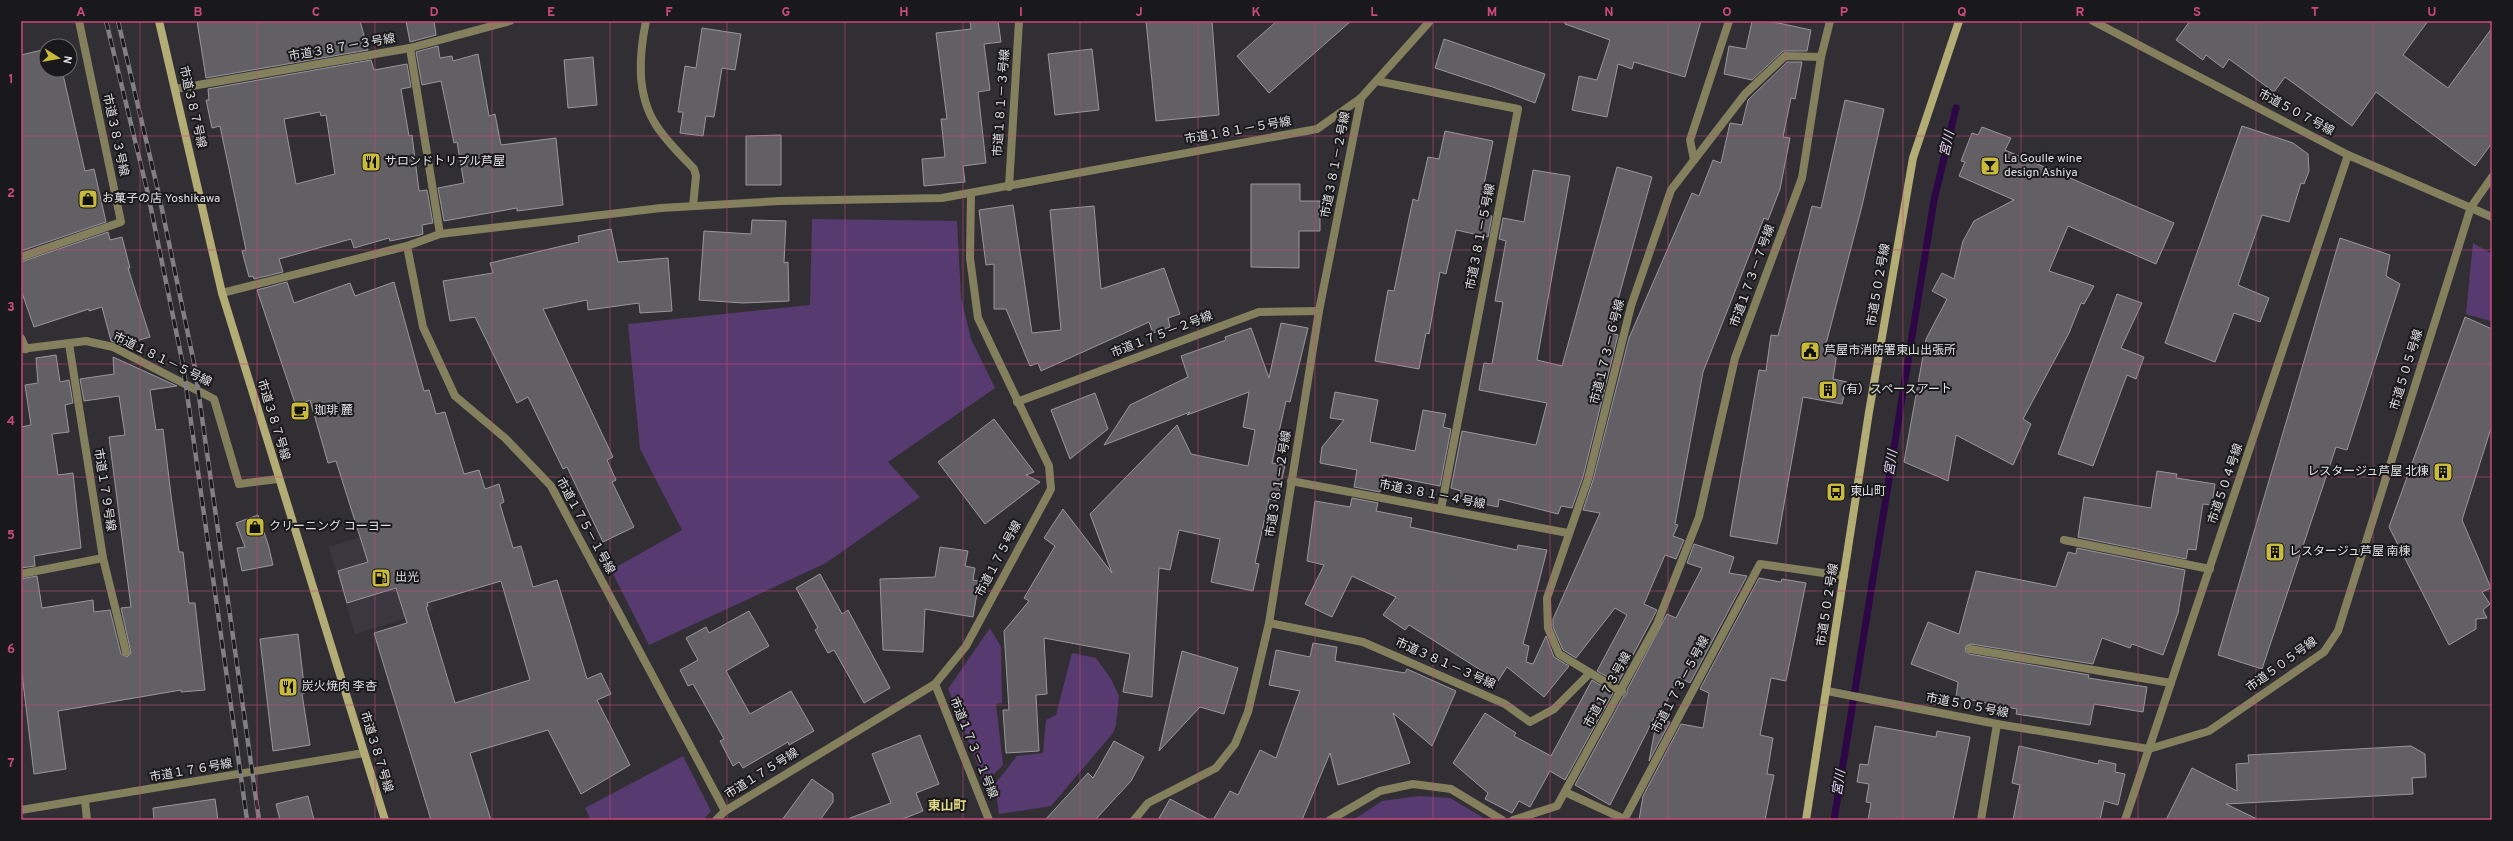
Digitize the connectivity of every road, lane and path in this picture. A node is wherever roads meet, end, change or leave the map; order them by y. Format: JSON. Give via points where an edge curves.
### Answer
{"nodes":[{"id":1,"x":79,"y":21,"type":"edge"},
{"id":2,"x":160,"y":21,"type":"edge"},
{"id":3,"x":510,"y":21,"type":"edge"},
{"id":4,"x":646,"y":21,"type":"edge"},
{"id":5,"x":1019,"y":21,"type":"edge"},
{"id":6,"x":1430,"y":21,"type":"edge"},
{"id":7,"x":1729,"y":21,"type":"edge"},
{"id":8,"x":1830,"y":21,"type":"edge"},
{"id":9,"x":1959,"y":21,"type":"edge"},
{"id":10,"x":2093,"y":21,"type":"edge"},
{"id":11,"x":410,"y":48,"type":"junction"},
{"id":12,"x":1821,"y":57,"type":"junction"},
{"id":13,"x":1378,"y":81,"type":"junction"},
{"id":14,"x":175,"y":89,"type":"junction"},
{"id":15,"x":1361,"y":98,"type":"junction"},
{"id":16,"x":2348,"y":155,"type":"junction"},
{"id":17,"x":1694,"y":160,"type":"junction"},
{"id":18,"x":2492,"y":177,"type":"edge"},
{"id":19,"x":1009,"y":186,"type":"junction"},
{"id":20,"x":971,"y":193,"type":"junction"},
{"id":21,"x":693,"y":206,"type":"junction"},
{"id":22,"x":2471,"y":207,"type":"junction"},
{"id":23,"x":2492,"y":217,"type":"edge"},
{"id":24,"x":440,"y":234,"type":"junction"},
{"id":25,"x":406,"y":246,"type":"junction"},
{"id":26,"x":21,"y":257,"type":"edge"},
{"id":27,"x":222,"y":293,"type":"junction"},
{"id":28,"x":1319,"y":311,"type":"junction"},
{"id":29,"x":21,"y":338,"type":"edge"},
{"id":30,"x":69,"y":344,"type":"junction"},
{"id":31,"x":23,"y":349,"type":"edge"},
{"id":32,"x":1017,"y":402,"type":"junction"},
{"id":33,"x":278,"y":479,"type":"junction"},
{"id":34,"x":1292,"y":481,"type":"junction"},
{"id":35,"x":1441,"y":509,"type":"junction"},
{"id":36,"x":1568,"y":533,"type":"junction"},
{"id":37,"x":1690,"y":539,"type":"joint"},
{"id":38,"x":2064,"y":540,"type":"dead end"},
{"id":39,"x":103,"y":558,"type":"junction"},
{"id":40,"x":2210,"y":569,"type":"junction"},
{"id":41,"x":21,"y":574,"type":"edge"},
{"id":42,"x":1844,"y":576,"type":"junction"},
{"id":43,"x":1269,"y":623,"type":"junction"},
{"id":44,"x":1970,"y":650,"type":"dead end"},
{"id":45,"x":126,"y":652,"type":"dead end"},
{"id":46,"x":1590,"y":673,"type":"junction"},
{"id":47,"x":2171,"y":683,"type":"junction"},
{"id":48,"x":935,"y":684,"type":"junction"},
{"id":49,"x":1827,"y":691,"type":"junction"},
{"id":50,"x":1622,"y":692,"type":"junction"},
{"id":51,"x":1997,"y":724,"type":"junction"},
{"id":52,"x":2149,"y":749,"type":"junction"},
{"id":53,"x":364,"y":753,"type":"junction"},
{"id":54,"x":1565,"y":792,"type":"junction"},
{"id":55,"x":85,"y":801,"type":"junction"},
{"id":56,"x":21,"y":810,"type":"edge"},
{"id":57,"x":725,"y":811,"type":"junction"},
{"id":58,"x":1532,"y":817,"type":"edge"},
{"id":59,"x":1624,"y":819,"type":"edge"},
{"id":60,"x":87,"y":820,"type":"edge"},
{"id":61,"x":385,"y":820,"type":"edge"},
{"id":62,"x":716,"y":820,"type":"edge"},
{"id":63,"x":989,"y":820,"type":"edge"},
{"id":64,"x":1134,"y":820,"type":"edge"},
{"id":65,"x":1330,"y":820,"type":"edge"},
{"id":66,"x":1502,"y":820,"type":"edge"},
{"id":67,"x":1513,"y":820,"type":"edge"},
{"id":68,"x":1806,"y":820,"type":"edge"},
{"id":69,"x":1981,"y":820,"type":"edge"},
{"id":70,"x":2125,"y":820,"type":"edge"}],
"edges":[{"from":1,"to":26,"type":"street","name":"市道３８３号線","via":[[120,222]]},
{"from":2,"to":14,"type":"street","name":"市道３８７号線"},
{"from":3,"to":11,"type":"street","name":"市道３８７－３号線"},
{"from":4,"to":21,"type":"street","via":[[641,65],[642,93],[655,124],[694,169],[696,176]]},
{"from":5,"to":19,"type":"street","name":"市道１８１－３号線"},
{"from":6,"to":13,"type":"street","name":"市道１８１－５号線"},
{"from":7,"to":17,"type":"street","via":[[1690,140]]},
{"from":8,"to":12,"type":"street","name":"市道１７３－７号線"},
{"from":9,"to":42,"type":"street","name":"市道５０２号線","via":[[1913,158]]},
{"from":10,"to":16,"type":"street","name":"市道５０７号線"},
{"from":11,"to":14,"type":"street","name":"市道３８７－３号線"},
{"from":11,"to":24,"type":"street"},
{"from":12,"to":17,"type":"street","name":"市道１７３－６号線","via":[[1785,56],[1745,94]]},
{"from":12,"to":37,"type":"street","name":"市道１７３－７号線","via":[[1802,178],[1735,358],[1699,517]]},
{"from":13,"to":15,"type":"street","name":"市道１８１－５号線"},
{"from":13,"to":35,"type":"street","name":"市道３８１－５号線","via":[[1518,110]]},
{"from":14,"to":27,"type":"street","name":"市道３８７号線"},
{"from":15,"to":19,"type":"street","name":"市道１８１－５号線","via":[[1317,129]]},
{"from":15,"to":28,"type":"street","name":"市道３８１－２号線"},
{"from":16,"to":22,"type":"street","name":"市道５０７号線"},
{"from":16,"to":40,"type":"street","name":"市道５０４号線"},
{"from":17,"to":36,"type":"street","name":"市道１７３－６号線","via":[[1671,190],[1631,306],[1588,479]]},
{"from":18,"to":22,"type":"street","name":"市道５０５号線"},
{"from":19,"to":20,"type":"street","name":"市道１８１－５号線"},
{"from":20,"to":21,"type":"street","name":"市道１８１－５号線","via":[[942,198],[780,200]]},
{"from":20,"to":32,"type":"street","name":"市道１７５号線","via":[[970,258],[978,318]]},
{"from":21,"to":24,"type":"street","name":"市道１８１－５号線"},
{"from":22,"to":23,"type":"street","name":"市道５０７号線"},
{"from":22,"to":52,"type":"street","name":"市道５０５号線","via":[[2338,631],[2324,652],[2209,731]]},
{"from":24,"to":25,"type":"street","name":"市道１８１－５号線"},
{"from":25,"to":27,"type":"street","name":"市道１８１－５号線"},
{"from":25,"to":57,"type":"street","name":"市道１７５－１号線","via":[[423,327],[455,396],[505,438],[551,486]]},
{"from":27,"to":33,"type":"street","name":"市道３８７号線"},
{"from":28,"to":32,"type":"street","name":"市道１７５－２号線","via":[[1259,312]]},
{"from":28,"to":34,"type":"street","name":"市道３８１－２号線"},
{"from":29,"to":31,"type":"street"},
{"from":30,"to":31,"type":"street","name":"市道１８１－５号線"},
{"from":30,"to":33,"type":"street","name":"市道１８１－５号線","via":[[86,341],[113,347],[214,399],[239,484]]},
{"from":30,"to":39,"type":"street","name":"市道１７９号線"},
{"from":32,"to":48,"type":"street","name":"市道１７５号線","via":[[1049,466],[1051,490],[966,646]]},
{"from":33,"to":53,"type":"street","name":"市道３８７号線"},
{"from":34,"to":35,"type":"street","name":"市道３８１－４号線"},
{"from":34,"to":43,"type":"street","name":"市道３８１－２号線"},
{"from":35,"to":36,"type":"street","name":"市道３８１－４号線"},
{"from":36,"to":46,"type":"street","name":"市道１７３－６号線","via":[[1547,598],[1548,628],[1559,654]]},
{"from":37,"to":50,"type":"street","name":"市道１７３号線","via":[[1657,624]]},
{"from":38,"to":40,"type":"street"},
{"from":39,"to":41,"type":"street"},
{"from":39,"to":45,"type":"street","name":"市道１７９号線"},
{"from":40,"to":47,"type":"street","name":"市道５０４号線"},
{"from":42,"to":49,"type":"street","name":"市道５０２号線"},
{"from":42,"to":59,"type":"street","name":"市道１７３－５号線","via":[[1760,564]]},
{"from":43,"to":46,"type":"street","name":"市道３８１－３号線","via":[[1363,642],[1505,704],[1530,722],[1554,709]]},
{"from":43,"to":64,"type":"street","name":"市道３８１－２号線","via":[[1248,712],[1235,744],[1216,768],[1148,803]]},
{"from":44,"to":47,"type":"street"},
{"from":46,"to":50,"type":"street","name":"市道１７３－６号線"},
{"from":47,"to":52,"type":"street","name":"市道５０４号線"},
{"from":48,"to":57,"type":"street","name":"市道１７５号線"},
{"from":48,"to":63,"type":"street","name":"市道１７３－１号線"},
{"from":49,"to":51,"type":"street","name":"市道５０５号線"},
{"from":49,"to":68,"type":"street","name":"市道５０２号線"},
{"from":50,"to":54,"type":"street","name":"市道１７３号線"},
{"from":51,"to":52,"type":"street","name":"市道５０５号線"},
{"from":51,"to":69,"type":"street"},
{"from":52,"to":70,"type":"street","name":"市道５０４号線"},
{"from":53,"to":55,"type":"street","name":"市道１７６号線"},
{"from":53,"to":61,"type":"street","name":"市道３８７号線"},
{"from":54,"to":58,"type":"street","name":"市道１７３号線","via":[[1557,806]]},
{"from":54,"to":59,"type":"street"},
{"from":55,"to":56,"type":"street","name":"市道１７６号線"},
{"from":55,"to":60,"type":"street"},
{"from":57,"to":62,"type":"street","name":"市道１７５号線"},
{"from":58,"to":67,"type":"street","name":"市道１７３号線"},
{"from":65,"to":66,"type":"street","via":[[1380,791],[1413,784],[1451,789]]}]}
